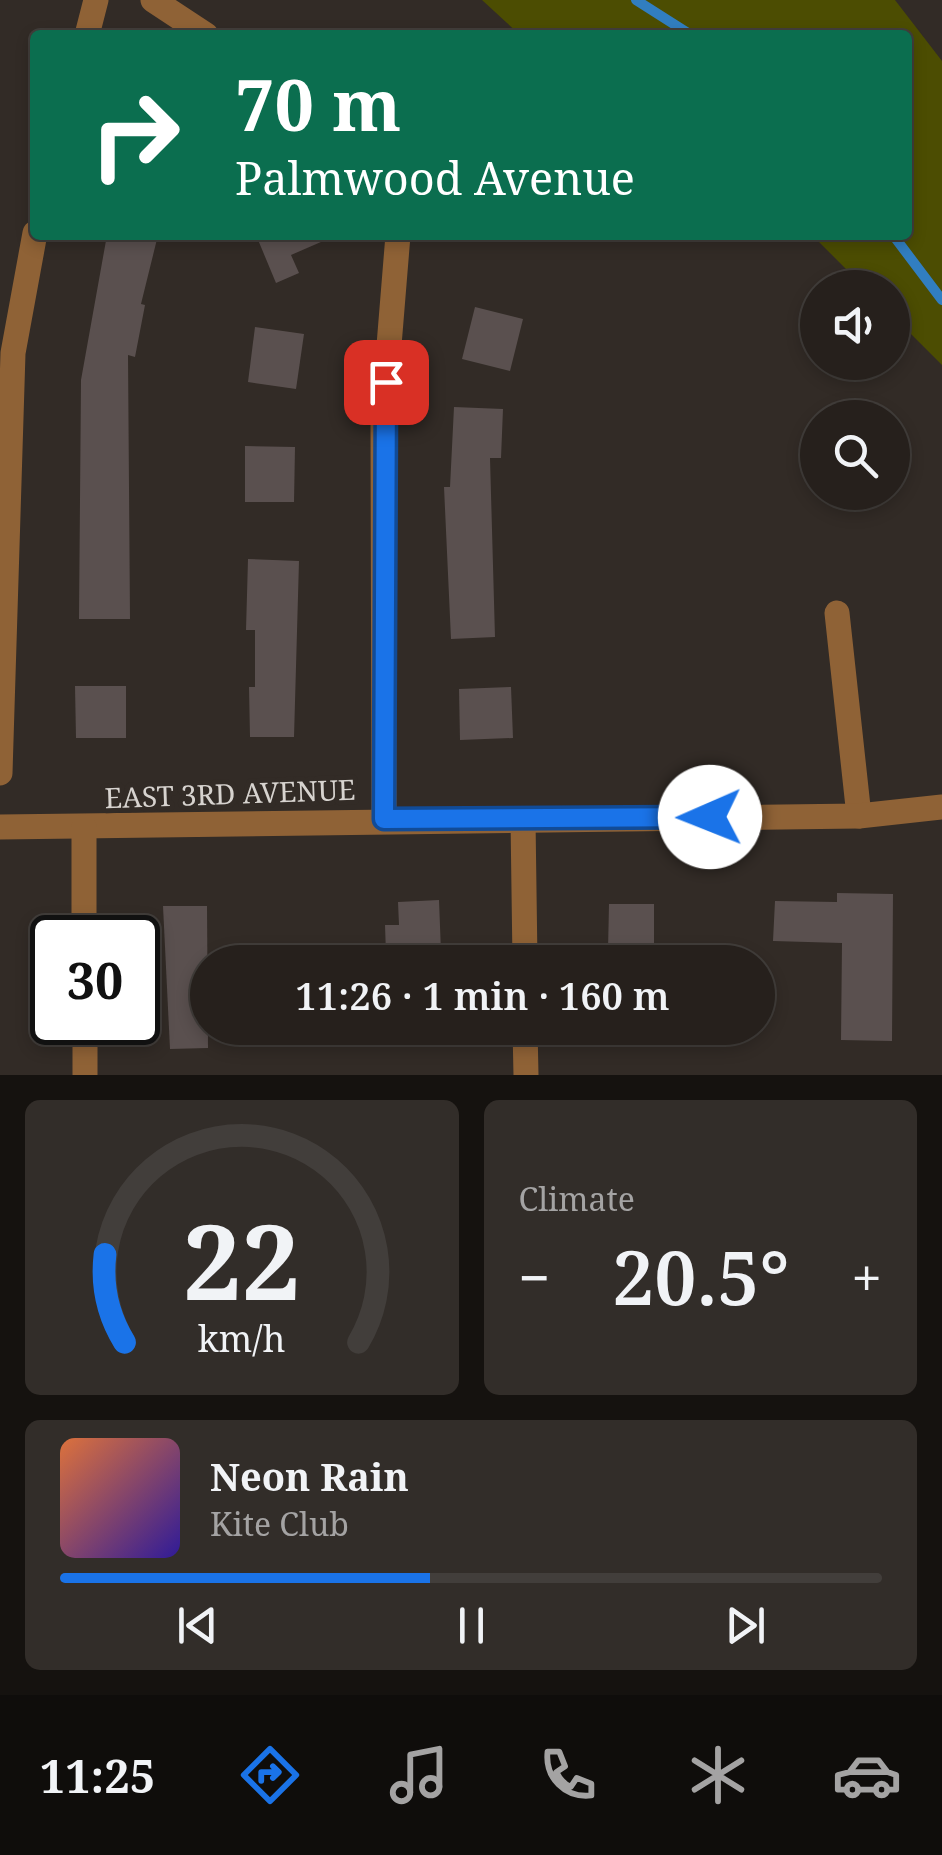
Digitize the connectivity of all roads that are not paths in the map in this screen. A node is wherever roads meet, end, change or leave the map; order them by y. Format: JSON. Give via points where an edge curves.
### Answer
{"nodes":[{"id":1,"x":96,"y":0,"type":"edge"},
{"id":2,"x":153,"y":0,"type":"edge"},
{"id":3,"x":88,"y":30,"type":"edge"},
{"id":4,"x":198,"y":30,"type":"edge"},
{"id":5,"x":34,"y":240,"type":"edge"},
{"id":6,"x":398,"y":240,"type":"edge"},
{"id":7,"x":837,"y":613,"type":"dead end"},
{"id":8,"x":0,"y":774,"type":"edge"},
{"id":9,"x":942,"y":807,"type":"edge"},
{"id":10,"x":859,"y":816,"type":"junction"},
{"id":11,"x":384,"y":819,"type":"junction"},
{"id":12,"x":523,"y":819,"type":"junction"},
{"id":13,"x":0,"y":828,"type":"edge"},
{"id":14,"x":84,"y":828,"type":"junction"},
{"id":15,"x":84,"y":915,"type":"edge"},
{"id":16,"x":524,"y":945,"type":"edge"},
{"id":17,"x":85,"y":1045,"type":"edge"},
{"id":18,"x":525,"y":1045,"type":"edge"},
{"id":19,"x":85,"y":1075,"type":"edge"},
{"id":20,"x":526,"y":1075,"type":"edge"}],
"edges":[{"from":1,"to":3,"type":"street"},
{"from":2,"to":4,"type":"street"},
{"from":5,"to":8,"type":"street","via":[[13,353]]},
{"from":6,"to":11,"type":"street","via":[[383,420]]},
{"from":7,"to":10,"type":"street"},
{"from":9,"to":10,"type":"street","name":"EAST 3RD AVENUE"},
{"from":10,"to":12,"type":"street","name":"EAST 3RD AVENUE"},
{"from":11,"to":12,"type":"street","name":"EAST 3RD AVENUE"},
{"from":11,"to":14,"type":"street","name":"EAST 3RD AVENUE"},
{"from":12,"to":16,"type":"street"},
{"from":13,"to":14,"type":"street","name":"EAST 3RD AVENUE"},
{"from":14,"to":15,"type":"street"},
{"from":17,"to":19,"type":"street"},
{"from":18,"to":20,"type":"street"}]}
